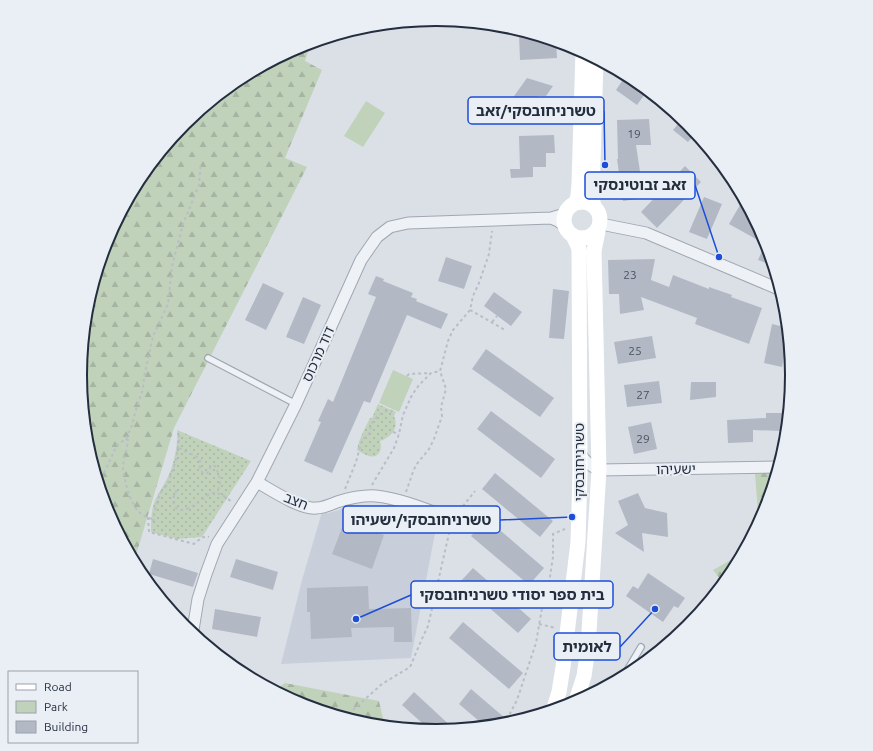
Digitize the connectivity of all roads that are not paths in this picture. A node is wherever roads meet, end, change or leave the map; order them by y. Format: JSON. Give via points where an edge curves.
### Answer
{"nodes":[{"id":1,"x":583,"y":58,"type":"edge"},
{"id":2,"x":596,"y":65,"type":"edge"},
{"id":3,"x":576,"y":203,"type":"junction"},
{"id":4,"x":594,"y":206,"type":"junction"},
{"id":5,"x":564,"y":224,"type":"junction"},
{"id":6,"x":599,"y":228,"type":"junction"},
{"id":7,"x":775,"y":287,"type":"edge"},
{"id":8,"x":208,"y":358,"type":"dead end"},
{"id":9,"x":296,"y":404,"type":"junction"},
{"id":10,"x":580,"y":453,"type":"junction"},
{"id":11,"x":774,"y":467,"type":"edge"},
{"id":12,"x":599,"y":470,"type":"junction"},
{"id":13,"x":258,"y":482,"type":"junction"},
{"id":14,"x":452,"y":519,"type":"road end"},
{"id":15,"x":193,"y":627,"type":"edge"},
{"id":16,"x":641,"y":647,"type":"dead end"},
{"id":17,"x":629,"y":667,"type":"edge"},
{"id":18,"x":578,"y":695,"type":"edge"},
{"id":19,"x":555,"y":704,"type":"edge"}],
"edges":[{"from":1,"to":3,"type":"street","via":[[579,184]]},
{"from":2,"to":4,"type":"street","via":[[592,198]]},
{"from":3,"to":4,"type":"street","via":[[585,202]]},
{"from":3,"to":5,"type":"street","via":[[568,209]]},
{"from":4,"to":6,"type":"street","via":[[601,217]]},
{"from":5,"to":6,"type":"street","via":[[578,238],[589,238]]},
{"from":5,"to":9,"type":"street","name":"דוד מרכוס","via":[[494,220],[408,223],[390,227],[377,236],[361,260]]},
{"from":5,"to":10,"type":"street","name":"טשרניחובסקי","via":[[579,249]]},
{"from":6,"to":7,"type":"street","via":[[646,233]]},
{"from":6,"to":12,"type":"street","name":"טשרניחובסקי","via":[[594,251]]},
{"from":8,"to":9,"type":"lane"},
{"from":9,"to":13,"type":"street","name":"דוד מרכוס"},
{"from":10,"to":12,"type":"street","via":[[586,462]]},
{"from":10,"to":19,"type":"street","name":"טשרניחובסקי","via":[[578,542],[564,667]]},
{"from":11,"to":12,"type":"street","name":"ישעיהו"},
{"from":12,"to":18,"type":"street","name":"טשרניחובסקי","via":[[588,648]]},
{"from":13,"to":14,"type":"street","name":"חצב","via":[[300,506],[309,508],[356,497],[377,496]]},
{"from":13,"to":15,"type":"street","name":"דוד מרכוס","via":[[217,544],[198,599]]},
{"from":16,"to":17,"type":"lane"}]}
